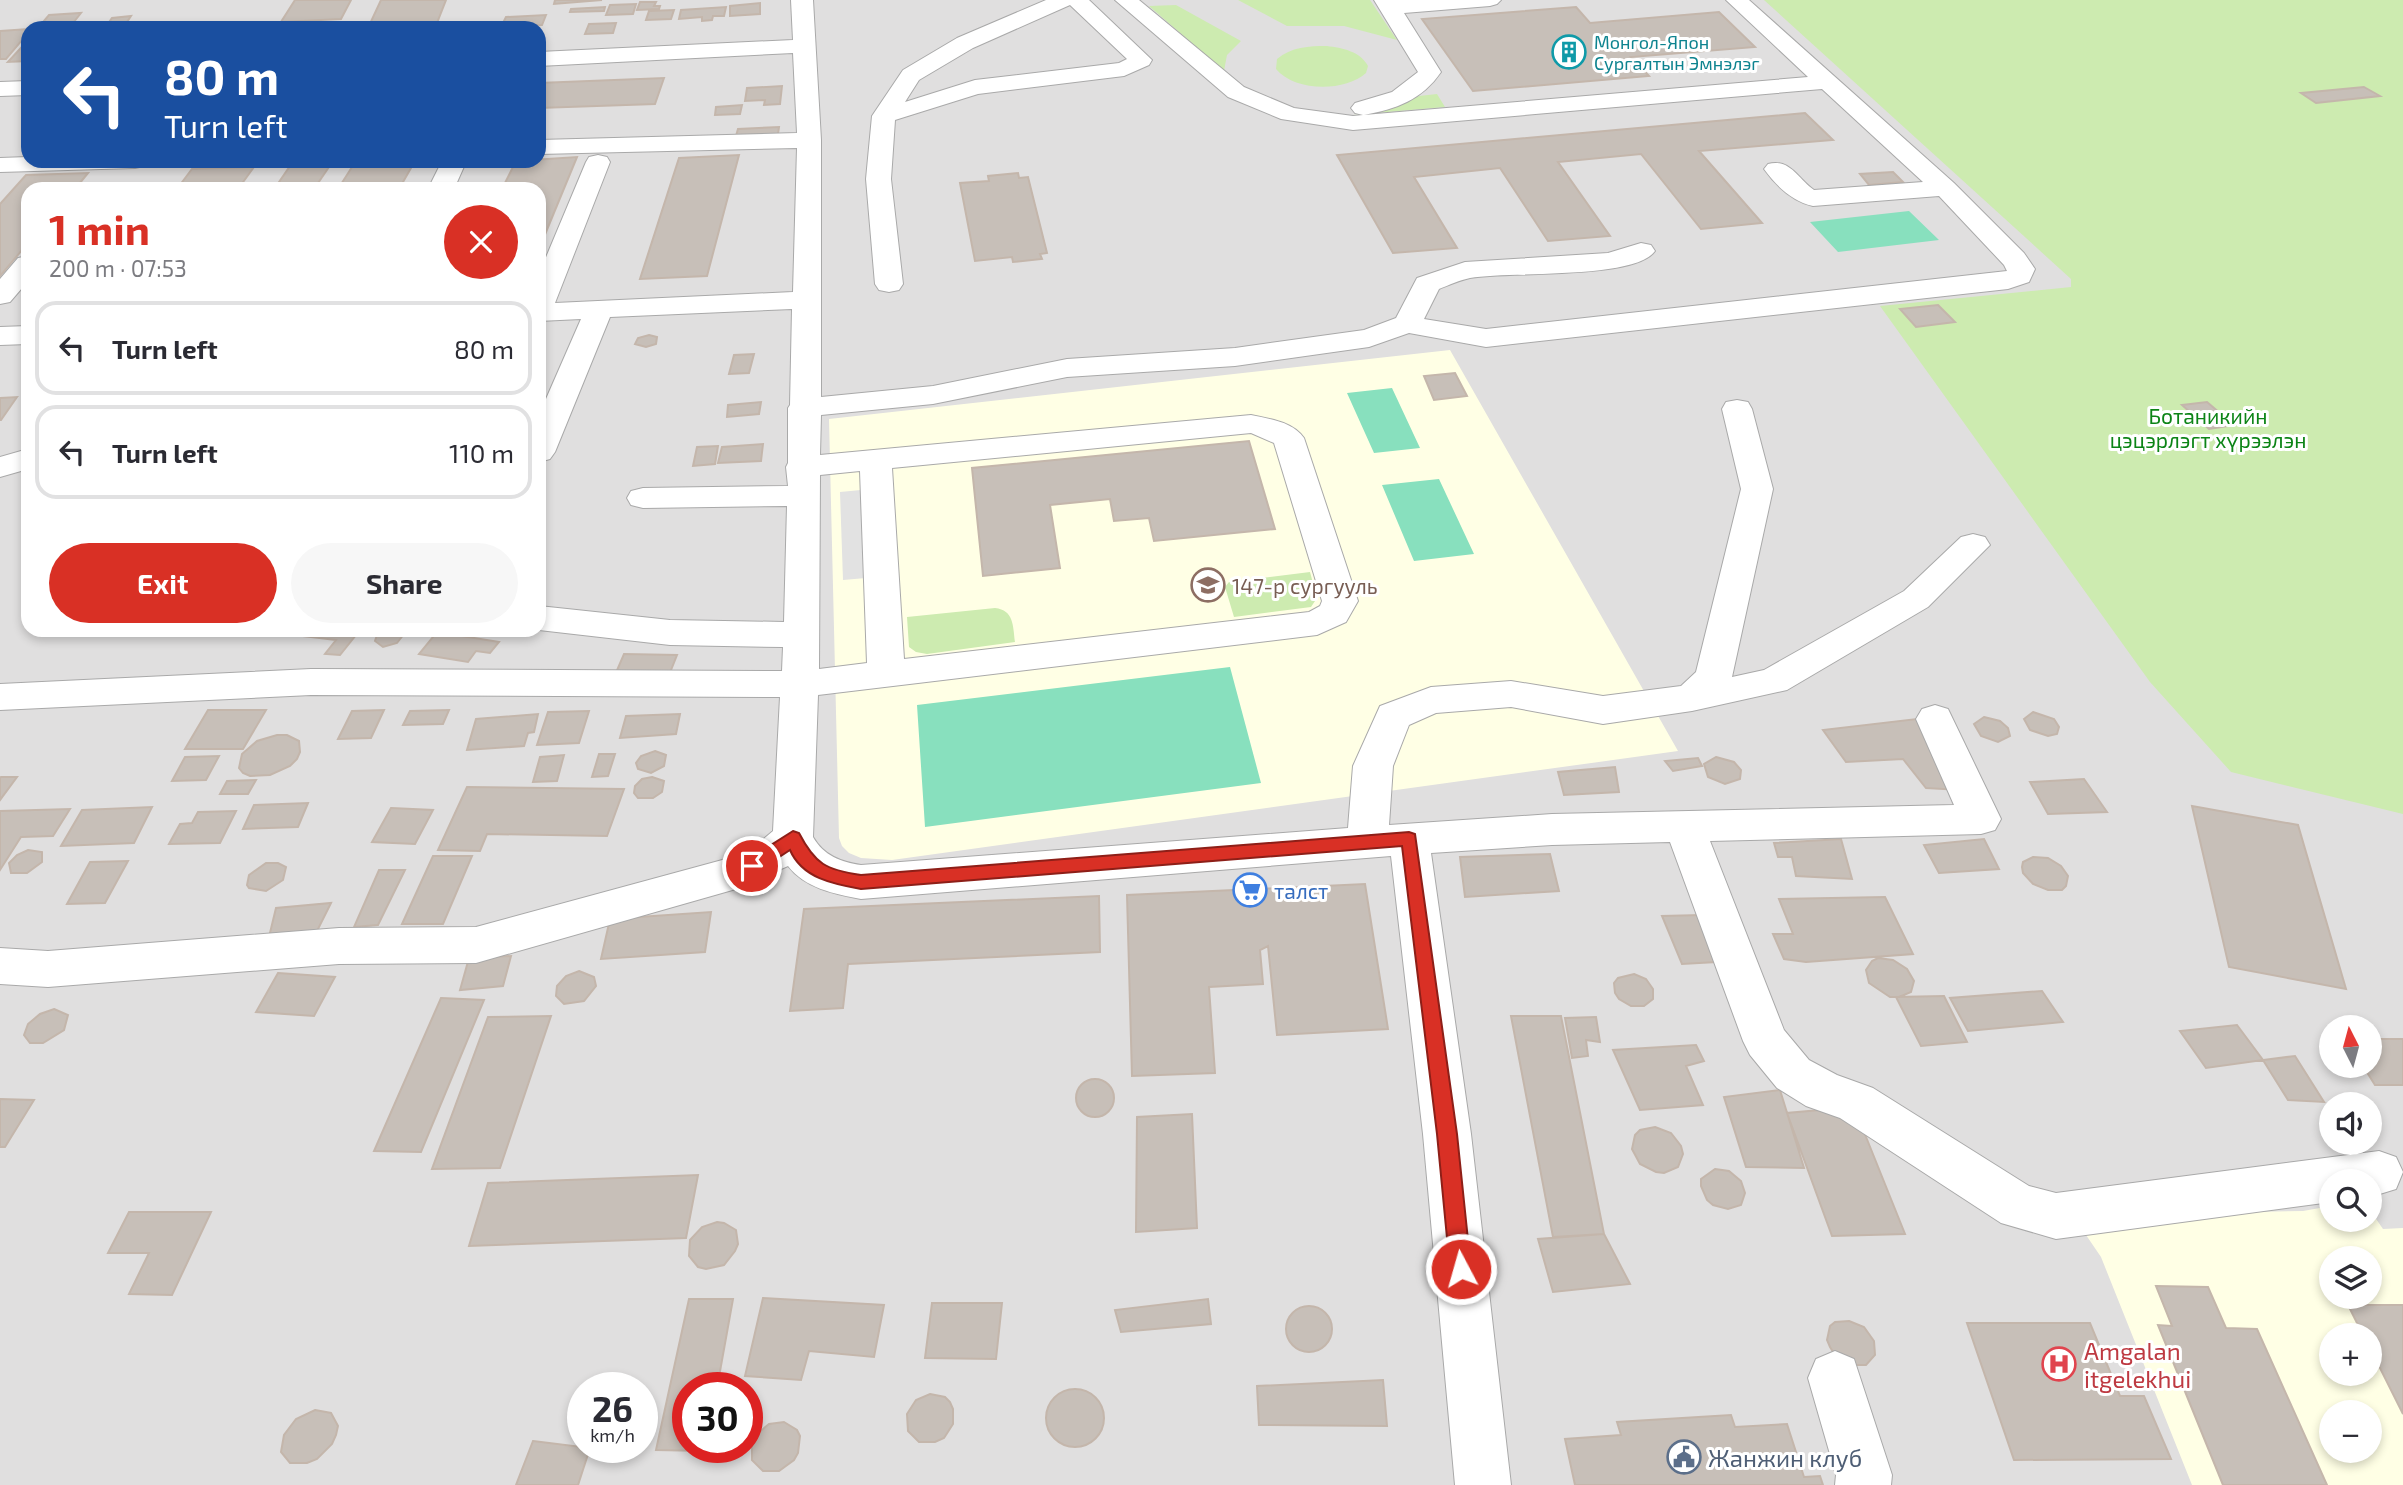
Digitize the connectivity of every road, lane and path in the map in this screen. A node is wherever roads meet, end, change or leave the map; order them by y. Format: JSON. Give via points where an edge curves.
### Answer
{"nodes":[{"id":1,"x":802,"y":0,"type":"edge"},
{"id":2,"x":1064,"y":0,"type":"edge"},
{"id":3,"x":1077,"y":0,"type":"edge"},
{"id":4,"x":1126,"y":0,"type":"edge"},
{"id":5,"x":1490,"y":0,"type":"edge"},
{"id":6,"x":1737,"y":0,"type":"edge"},
{"id":7,"x":1387,"y":4,"type":"edge"},
{"id":8,"x":804,"y":46,"type":"junction"},
{"id":9,"x":546,"y":59,"type":"edge"},
{"id":10,"x":1430,"y":72,"type":"junction"},
{"id":11,"x":1824,"y":79,"type":"junction"},
{"id":12,"x":21,"y":88,"type":"edge"},
{"id":13,"x":0,"y":89,"type":"edge"},
{"id":14,"x":1284,"y":112,"type":"junction"},
{"id":15,"x":1460,"y":114,"type":"junction"},
{"id":16,"x":884,"y":116,"type":"junction"},
{"id":17,"x":809,"y":140,"type":"junction"},
{"id":18,"x":546,"y":147,"type":"edge"},
{"id":19,"x":597,"y":162,"type":"dead end"},
{"id":20,"x":0,"y":164,"type":"edge"},
{"id":21,"x":21,"y":164,"type":"edge"},
{"id":22,"x":1777,"y":169,"type":"dead end"},
{"id":23,"x":1945,"y":188,"type":"junction"},
{"id":24,"x":1641,"y":251,"type":"dead end"},
{"id":25,"x":21,"y":272,"type":"edge"},
{"id":26,"x":889,"y":284,"type":"dead end"},
{"id":27,"x":546,"y":292,"type":"edge"},
{"id":28,"x":0,"y":296,"type":"edge"},
{"id":29,"x":805,"y":300,"type":"junction"},
{"id":30,"x":546,"y":310,"type":"edge"},
{"id":31,"x":599,"y":310,"type":"junction"},
{"id":32,"x":1407,"y":324,"type":"junction"},
{"id":33,"x":803,"y":408,"type":"junction"},
{"id":34,"x":1737,"y":409,"type":"dead end"},
{"id":35,"x":546,"y":435,"type":"edge"},
{"id":36,"x":876,"y":460,"type":"junction"},
{"id":37,"x":21,"y":461,"type":"edge"},
{"id":38,"x":0,"y":467,"type":"edge"},
{"id":39,"x":802,"y":482,"type":"junction"},
{"id":40,"x":643,"y":498,"type":"dead end"},
{"id":41,"x":1973,"y":545,"type":"dead end"},
{"id":42,"x":546,"y":619,"type":"edge"},
{"id":43,"x":802,"y":634,"type":"junction"},
{"id":44,"x":886,"y":673,"type":"junction"},
{"id":45,"x":800,"y":684,"type":"junction"},
{"id":46,"x":0,"y":697,"type":"edge"},
{"id":47,"x":1692,"y":698,"type":"junction"},
{"id":48,"x":1935,"y":719,"type":"dead end"},
{"id":49,"x":1684,"y":826,"type":"junction"},
{"id":50,"x":793,"y":837,"type":"junction"},
{"id":51,"x":1409,"y":839,"type":"junction"},
{"id":52,"x":1367,"y":841,"type":"junction"},
{"id":53,"x":0,"y":966,"type":"edge"},
{"id":54,"x":2319,"y":1181,"type":"edge"},
{"id":55,"x":1835,"y":1378,"type":"dead end"},
{"id":56,"x":1483,"y":1485,"type":"edge"},
{"id":57,"x":1863,"y":1485,"type":"edge"}],
"edges":[{"from":1,"to":8,"type":"street"},
{"from":2,"to":16,"type":"street","via":[[965,43],[911,75]]},
{"from":3,"to":16,"type":"street","via":[[1141,60],[1124,69],[975,87]]},
{"from":4,"to":14,"type":"street","via":[[1236,92]]},
{"from":5,"to":7,"type":"street"},
{"from":6,"to":11,"type":"street"},
{"from":7,"to":10,"type":"street"},
{"from":8,"to":9,"type":"street"},
{"from":8,"to":17,"type":"street"},
{"from":10,"to":14,"type":"street","via":[[1421,85],[1393,103],[1350,111]]},
{"from":10,"to":15,"type":"street"},
{"from":11,"to":15,"type":"street","via":[[1819,83]]},
{"from":11,"to":23,"type":"street"},
{"from":12,"to":13,"type":"street"},
{"from":14,"to":15,"type":"street","via":[[1353,123]]},
{"from":16,"to":26,"type":"street","via":[[878,161]]},
{"from":17,"to":18,"type":"street"},
{"from":17,"to":29,"type":"street"},
{"from":19,"to":27,"type":"street"},
{"from":20,"to":21,"type":"street"},
{"from":22,"to":23,"type":"street","via":[[1802,195],[1813,198]]},
{"from":23,"to":32,"type":"street","via":[[2014,259],[2021,269],[2019,276],[2008,281],[1486,338]]},
{"from":24,"to":32,"type":"street","via":[[1611,261],[1465,270],[1427,284]]},
{"from":25,"to":28,"type":"street"},
{"from":29,"to":31,"type":"street"},
{"from":29,"to":33,"type":"street"},
{"from":30,"to":31,"type":"street"},
{"from":31,"to":35,"type":"street"},
{"from":32,"to":33,"type":"street","via":[[1369,338],[1235,357],[1066,368],[933,395]]},
{"from":33,"to":39,"type":"street"},
{"from":34,"to":47,"type":"street","via":[[1758,489],[1713,677]]},
{"from":36,"to":39,"type":"street"},
{"from":36,"to":44,"type":"street"},
{"from":36,"to":44,"type":"street","via":[[1265,426],[1288,438],[1340,598],[1335,611],[1317,623]]},
{"from":37,"to":38,"type":"street"},
{"from":39,"to":40,"type":"street"},
{"from":39,"to":43,"type":"street"},
{"from":41,"to":47,"type":"street","via":[[1916,599],[1774,681]]},
{"from":42,"to":43,"type":"street","via":[[620,630],[731,637]]},
{"from":43,"to":45,"type":"street"},
{"from":44,"to":45,"type":"street"},
{"from":45,"to":46,"type":"street","via":[[311,682]]},
{"from":45,"to":50,"type":"street"},
{"from":47,"to":52,"type":"street","via":[[1603,710],[1511,694],[1431,700],[1394,716],[1373,766]]},
{"from":48,"to":49,"type":"street","via":[[1981,820]]},
{"from":49,"to":51,"type":"street","via":[[1482,832]]},
{"from":49,"to":54,"type":"street","via":[[1766,1041],[1793,1074],[1856,1103],[2018,1207],[2056,1216]]},
{"from":50,"to":52,"type":"street","via":[[812,866],[836,878],[861,882]]},
{"from":50,"to":53,"type":"street","via":[[769,858],[736,873],[476,945],[339,946],[48,969]]},
{"from":51,"to":52,"type":"street"},
{"from":51,"to":56,"type":"street","via":[[1447,1134]]},
{"from":55,"to":57,"type":"street"}]}
